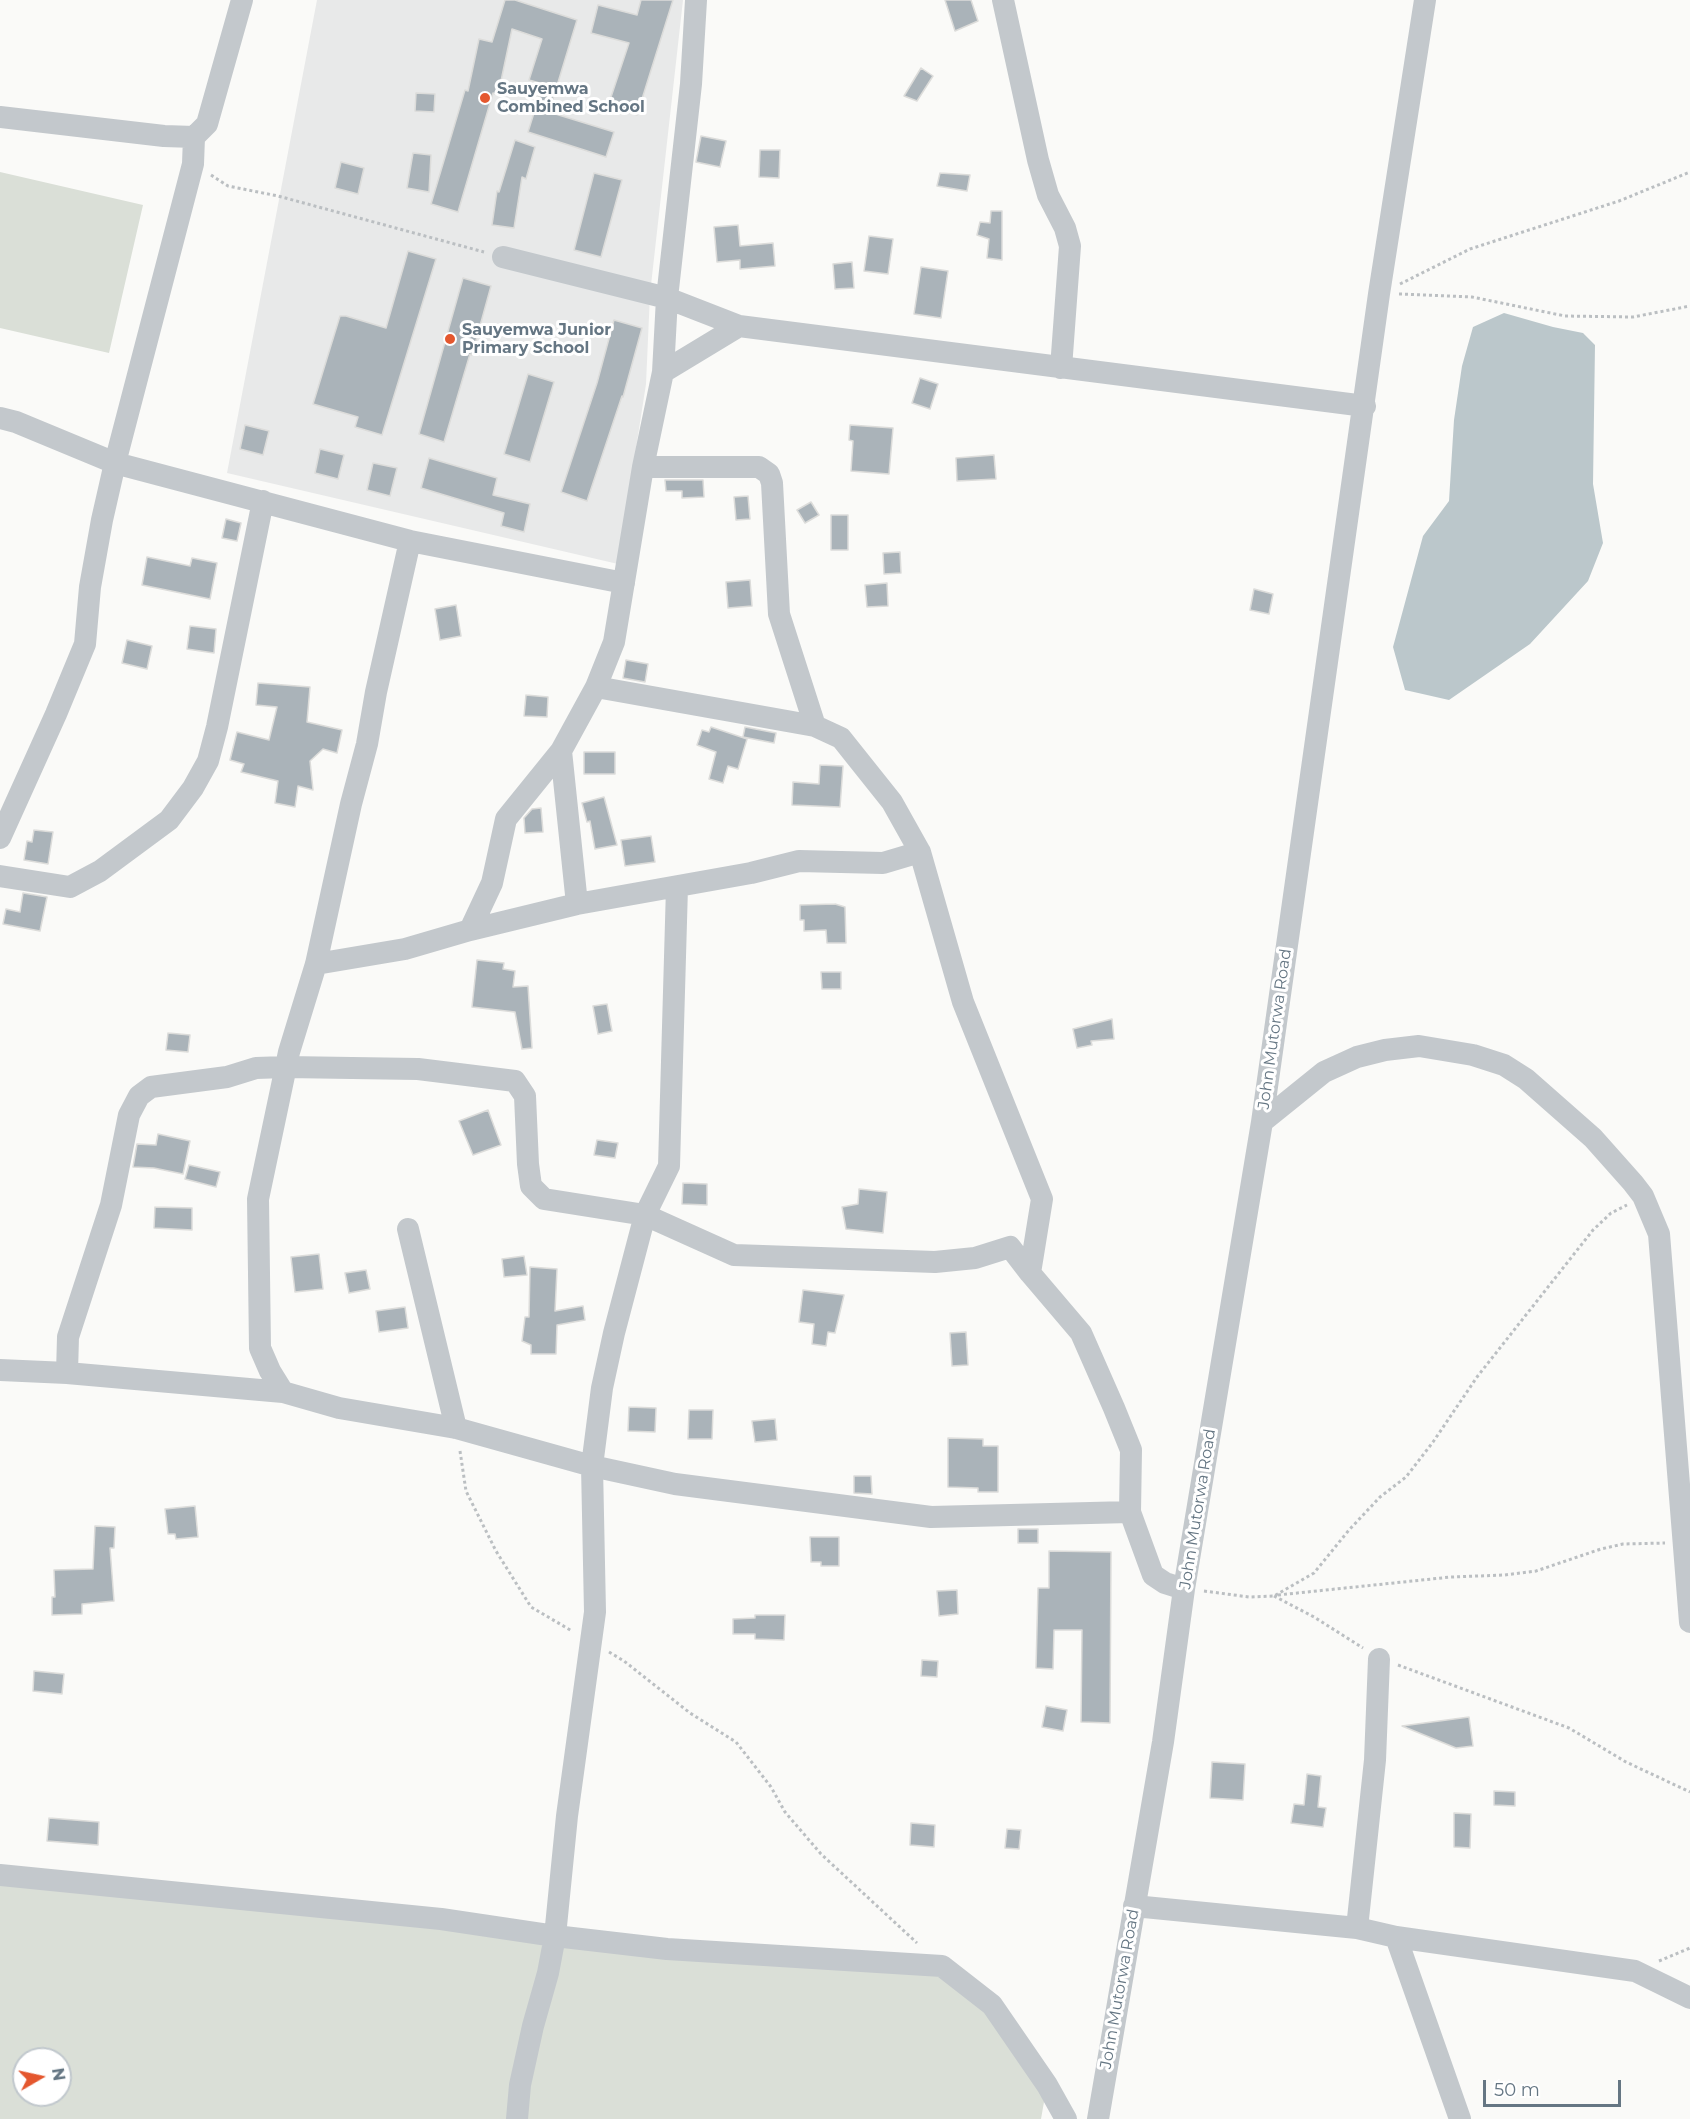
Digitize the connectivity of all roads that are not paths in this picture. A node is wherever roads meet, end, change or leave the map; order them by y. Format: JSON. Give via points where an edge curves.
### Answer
{"nodes":[{"id":1,"x":242,"y":0,"type":"edge"},
{"id":2,"x":696,"y":0,"type":"edge"},
{"id":3,"x":1003,"y":0,"type":"edge"},
{"id":4,"x":1425,"y":0,"type":"edge"},
{"id":5,"x":0,"y":117,"type":"edge"},
{"id":6,"x":194,"y":137,"type":"junction"},
{"id":7,"x":503,"y":257,"type":"road end"},
{"id":8,"x":667,"y":298,"type":"junction"},
{"id":9,"x":739,"y":326,"type":"junction"},
{"id":10,"x":1061,"y":368,"type":"junction"},
{"id":11,"x":663,"y":372,"type":"junction"},
{"id":12,"x":1365,"y":406,"type":"junction"},
{"id":13,"x":0,"y":418,"type":"edge"},
{"id":14,"x":115,"y":463,"type":"junction"},
{"id":15,"x":644,"y":467,"type":"junction"},
{"id":16,"x":263,"y":501,"type":"junction"},
{"id":17,"x":410,"y":541,"type":"junction"},
{"id":18,"x":624,"y":583,"type":"junction"},
{"id":19,"x":596,"y":687,"type":"junction"},
{"id":20,"x":815,"y":726,"type":"junction"},
{"id":21,"x":561,"y":751,"type":"junction"},
{"id":22,"x":0,"y":838,"type":"edge"},
{"id":23,"x":920,"y":852,"type":"junction"},
{"id":24,"x":0,"y":876,"type":"edge"},
{"id":25,"x":677,"y":887,"type":"junction"},
{"id":26,"x":577,"y":904,"type":"junction"},
{"id":27,"x":470,"y":930,"type":"junction"},
{"id":28,"x":316,"y":964,"type":"junction"},
{"id":29,"x":286,"y":1067,"type":"junction"},
{"id":30,"x":1262,"y":1122,"type":"junction"},
{"id":31,"x":645,"y":1215,"type":"junction"},
{"id":32,"x":408,"y":1229,"type":"dead end"},
{"id":33,"x":1030,"y":1273,"type":"junction"},
{"id":34,"x":0,"y":1370,"type":"edge"},
{"id":35,"x":67,"y":1373,"type":"junction"},
{"id":36,"x":283,"y":1392,"type":"junction"},
{"id":37,"x":456,"y":1428,"type":"junction"},
{"id":38,"x":591,"y":1466,"type":"junction"},
{"id":39,"x":1130,"y":1512,"type":"junction"},
{"id":40,"x":1184,"y":1589,"type":"junction"},
{"id":41,"x":1690,"y":1622,"type":"edge"},
{"id":42,"x":1379,"y":1659,"type":"road end"},
{"id":43,"x":0,"y":1875,"type":"edge"},
{"id":44,"x":1134,"y":1906,"type":"junction"},
{"id":45,"x":1357,"y":1928,"type":"junction"},
{"id":46,"x":555,"y":1936,"type":"junction"},
{"id":47,"x":1396,"y":1937,"type":"junction"},
{"id":48,"x":1690,"y":1998,"type":"edge"},
{"id":49,"x":516,"y":2119,"type":"edge"},
{"id":50,"x":1066,"y":2119,"type":"edge"},
{"id":51,"x":1098,"y":2119,"type":"edge"},
{"id":52,"x":1460,"y":2119,"type":"edge"}],
"edges":[{"from":1,"to":6,"type":"street","via":[[207,124]]},
{"from":2,"to":8,"type":"street","via":[[691,84]]},
{"from":3,"to":10,"type":"street","via":[[1038,160],[1070,246]]},
{"from":4,"to":12,"type":"street","name":"John Mutorwa Road"},
{"from":5,"to":6,"type":"street"},
{"from":6,"to":14,"type":"street","via":[[194,164]]},
{"from":7,"to":8,"type":"street"},
{"from":8,"to":9,"type":"street"},
{"from":8,"to":11,"type":"street"},
{"from":9,"to":10,"type":"street"},
{"from":9,"to":11,"type":"street"},
{"from":10,"to":12,"type":"street"},
{"from":11,"to":15,"type":"street"},
{"from":12,"to":30,"type":"street","name":"John Mutorwa Road"},
{"from":13,"to":14,"type":"street"},
{"from":14,"to":16,"type":"street"},
{"from":14,"to":22,"type":"street","via":[[90,587],[85,644]]},
{"from":15,"to":18,"type":"street"},
{"from":15,"to":20,"type":"street","via":[[759,467],[769,474],[778,614]]},
{"from":16,"to":17,"type":"street"},
{"from":16,"to":24,"type":"street","via":[[217,727],[208,761],[193,788],[169,820],[100,871],[70,887]]},
{"from":17,"to":18,"type":"street"},
{"from":17,"to":28,"type":"street","via":[[368,744]]},
{"from":18,"to":19,"type":"street","via":[[614,642]]},
{"from":19,"to":20,"type":"street"},
{"from":19,"to":21,"type":"street"},
{"from":20,"to":23,"type":"street","via":[[841,738],[892,802]]},
{"from":21,"to":26,"type":"street"},
{"from":21,"to":27,"type":"street","via":[[506,819],[492,883]]},
{"from":23,"to":25,"type":"street","via":[[883,863],[799,861]]},
{"from":23,"to":33,"type":"street","via":[[963,1002],[1042,1199]]},
{"from":25,"to":26,"type":"street"},
{"from":25,"to":31,"type":"street","via":[[669,1166]]},
{"from":26,"to":27,"type":"street"},
{"from":27,"to":28,"type":"street","via":[[405,949]]},
{"from":28,"to":29,"type":"street"},
{"from":29,"to":31,"type":"street","via":[[418,1069],[515,1081],[525,1096],[528,1164],[531,1186],[537,1193],[544,1199]]},
{"from":29,"to":35,"type":"street","via":[[256,1068],[227,1077],[151,1087],[139,1096],[129,1115],[111,1205],[68,1338]]},
{"from":29,"to":36,"type":"street","via":[[258,1199],[260,1348]]},
{"from":30,"to":40,"type":"street","name":"John Mutorwa Road"},
{"from":30,"to":41,"type":"street","via":[[1324,1072],[1357,1057],[1419,1046],[1473,1054],[1504,1065],[1526,1079],[1593,1138],[1643,1196],[1659,1234]]},
{"from":31,"to":33,"type":"street","via":[[734,1255],[935,1262],[975,1258],[1010,1247]]},
{"from":31,"to":38,"type":"street","via":[[602,1388]]},
{"from":32,"to":37,"type":"street"},
{"from":33,"to":39,"type":"street","via":[[1081,1333],[1114,1407],[1131,1450]]},
{"from":34,"to":35,"type":"street"},
{"from":35,"to":36,"type":"street"},
{"from":36,"to":37,"type":"street","via":[[339,1408]]},
{"from":37,"to":38,"type":"street"},
{"from":38,"to":39,"type":"street","via":[[675,1484],[931,1517]]},
{"from":38,"to":46,"type":"street","via":[[595,1612]]},
{"from":39,"to":40,"type":"street","via":[[1153,1575]]},
{"from":40,"to":44,"type":"street","name":"John Mutorwa Road","via":[[1163,1742]]},
{"from":42,"to":45,"type":"street","via":[[1375,1760]]},
{"from":43,"to":46,"type":"street","via":[[441,1918]]},
{"from":44,"to":45,"type":"street"},
{"from":44,"to":51,"type":"street","name":"John Mutorwa Road"},
{"from":45,"to":47,"type":"street"},
{"from":46,"to":49,"type":"street","via":[[520,2085]]},
{"from":46,"to":50,"type":"street","via":[[667,1949],[942,1966],[992,2005]]},
{"from":47,"to":48,"type":"street","via":[[1635,1971]]},
{"from":47,"to":52,"type":"street"}]}
